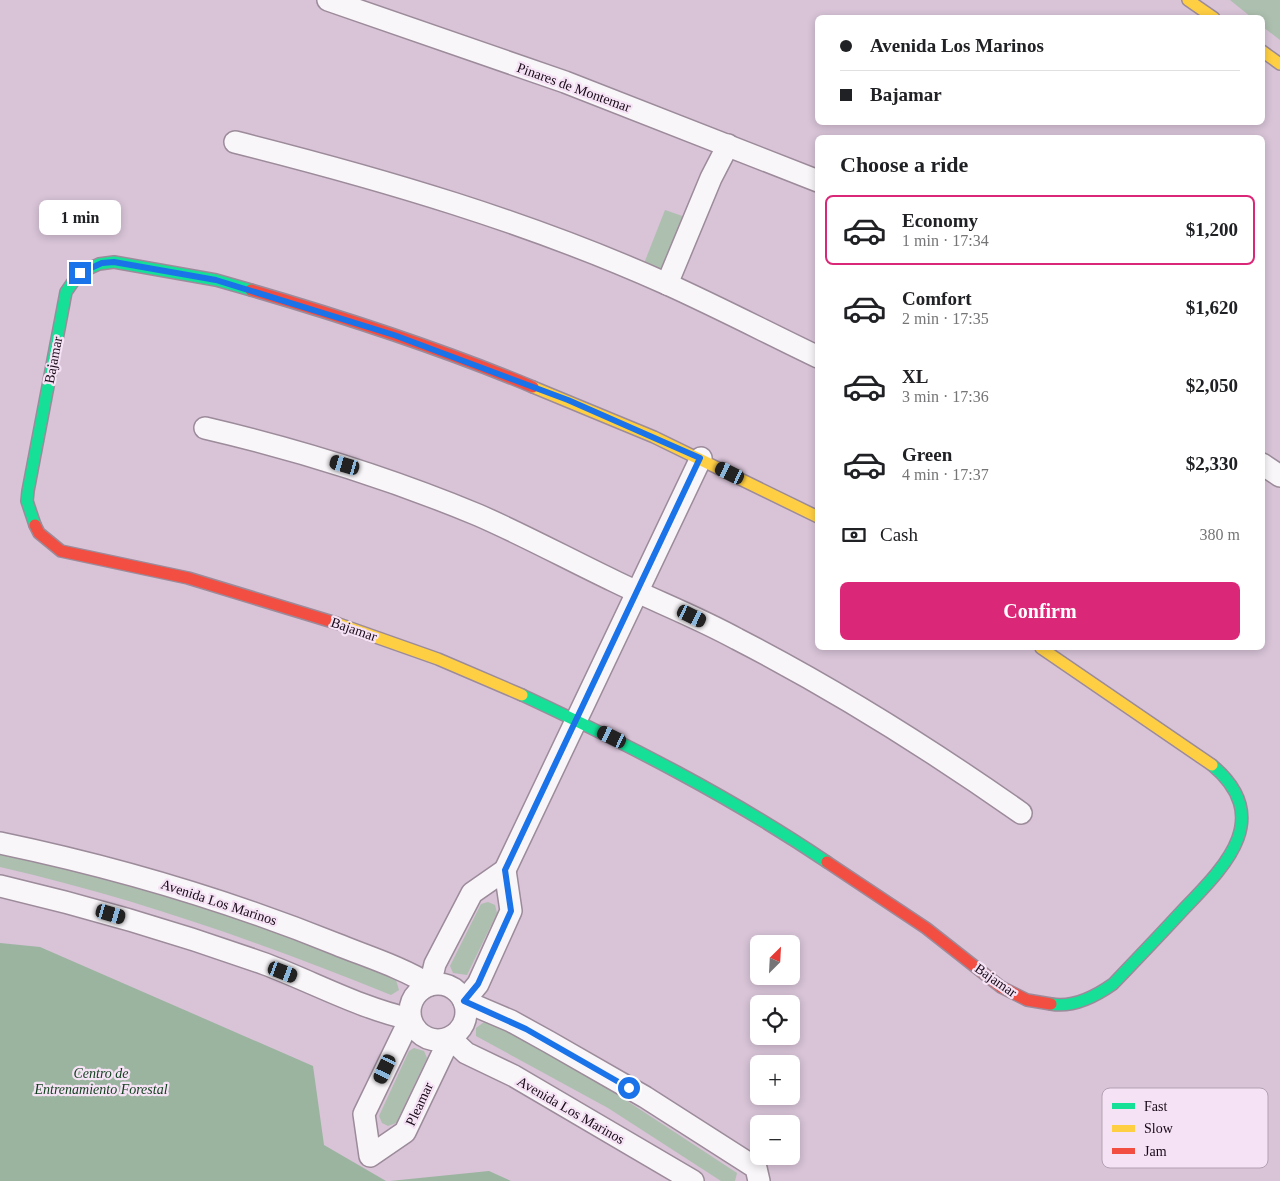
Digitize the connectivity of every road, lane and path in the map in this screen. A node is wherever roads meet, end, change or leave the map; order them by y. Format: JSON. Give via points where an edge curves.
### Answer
{"nodes":[{"id":1,"x":328,"y":0,"type":"edge"},
{"id":2,"x":1188,"y":0,"type":"edge"},
{"id":3,"x":1210,"y":15,"type":"edge"},
{"id":4,"x":1265,"y":54,"type":"edge"},
{"id":5,"x":1280,"y":64,"type":"edge"},
{"id":6,"x":236,"y":142,"type":"dead end"},
{"id":7,"x":728,"y":145,"type":"junction"},
{"id":8,"x":815,"y":180,"type":"edge"},
{"id":9,"x":667,"y":284,"type":"junction"},
{"id":10,"x":815,"y":356,"type":"edge"},
{"id":11,"x":205,"y":428,"type":"dead end"},
{"id":12,"x":700,"y":458,"type":"junction"},
{"id":13,"x":1265,"y":466,"type":"edge"},
{"id":14,"x":1280,"y":476,"type":"edge"},
{"id":15,"x":815,"y":516,"type":"edge"},
{"id":16,"x":637,"y":592,"type":"junction"},
{"id":17,"x":1044,"y":650,"type":"edge"},
{"id":18,"x":577,"y":719,"type":"junction"},
{"id":19,"x":1021,"y":813,"type":"dead end"},
{"id":20,"x":0,"y":843,"type":"edge"},
{"id":21,"x":505,"y":870,"type":"junction"},
{"id":22,"x":0,"y":886,"type":"edge"},
{"id":23,"x":430,"y":984,"type":"junction"},
{"id":24,"x":464,"y":1001,"type":"junction"},
{"id":25,"x":410,"y":1019,"type":"junction"},
{"id":26,"x":450,"y":1038,"type":"junction"},
{"id":27,"x":758,"y":1174,"type":"edge"},
{"id":28,"x":693,"y":1181,"type":"edge"}],
"edges":[{"from":1,"to":7,"type":"street","name":"Pinares de Montemar","via":[[565,82]]},
{"from":2,"to":3,"type":"street"},
{"from":4,"to":5,"type":"street"},
{"from":6,"to":9,"type":"street","via":[[332,167],[462,207]]},
{"from":7,"to":8,"type":"street","name":"Pinares de Montemar"},
{"from":7,"to":9,"type":"street"},
{"from":9,"to":10,"type":"street"},
{"from":11,"to":16,"type":"street","via":[[337,463],[414,490],[536,542]]},
{"from":12,"to":15,"type":"street","name":"Bajamar"},
{"from":12,"to":16,"type":"street"},
{"from":12,"to":18,"type":"street","name":"Bajamar","via":[[482,366],[216,280],[114,262],[102,263],[80,273],[66,292],[28,491],[33,520],[49,542],[61,550],[188,578],[356,629],[438,659]]},
{"from":13,"to":14,"type":"street"},
{"from":16,"to":18,"type":"street"},
{"from":16,"to":19,"type":"street","via":[[678,609],[795,670],[910,738]]},
{"from":17,"to":18,"type":"street","name":"Bajamar","via":[[1124,702],[1222,773],[1231,784],[1242,810],[1241,836],[1223,868],[1113,984],[1086,1000],[1070,1004],[1040,1004],[1013,994],[854,877],[780,830]]},
{"from":18,"to":21,"type":"street"},
{"from":20,"to":23,"type":"street","name":"Avenida Los Marinos","via":[[127,872],[202,895],[317,936]]},
{"from":21,"to":23,"type":"street","via":[[472,893],[435,964]]},
{"from":21,"to":24,"type":"street","via":[[511,911],[478,984]]},
{"from":22,"to":25,"type":"street","via":[[198,941],[382,1013]]},
{"from":23,"to":24,"type":"street","via":[[446,985],[460,994]]},
{"from":23,"to":25,"type":"street","via":[[411,1002]]},
{"from":24,"to":26,"type":"street","via":[[466,1018],[457,1034]]},
{"from":24,"to":27,"type":"street","via":[[510,1021],[645,1097]]},
{"from":25,"to":26,"type":"street","via":[[413,1027],[425,1038],[442,1041]]},
{"from":25,"to":26,"type":"street","name":"Pleamar","via":[[364,1114],[370,1156],[406,1132]]},
{"from":26,"to":28,"type":"street","name":"Avenida Los Marinos","via":[[466,1053],[514,1076]]}]}
